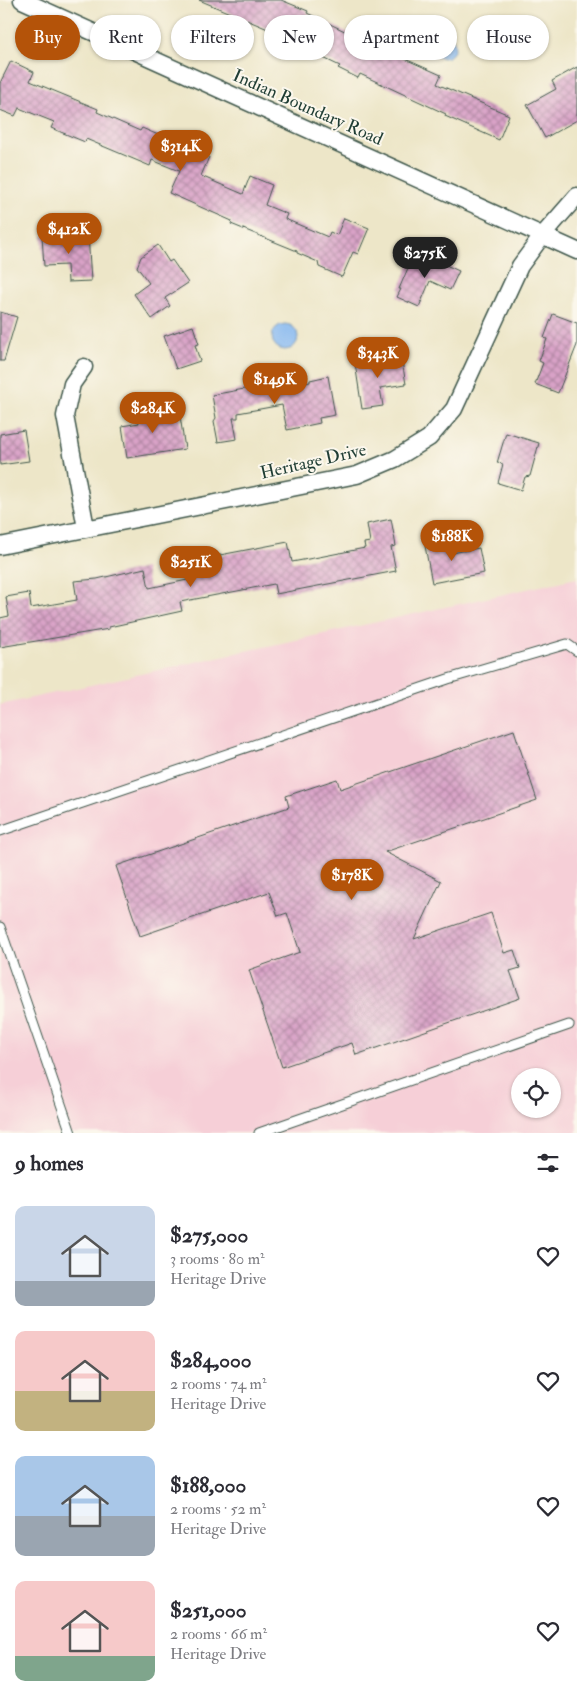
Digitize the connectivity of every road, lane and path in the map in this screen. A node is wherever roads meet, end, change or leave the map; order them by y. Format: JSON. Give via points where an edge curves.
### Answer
{"nodes":[{"id":1,"x":22,"y":0,"type":"edge"},
{"id":2,"x":577,"y":196,"type":"edge"},
{"id":3,"x":542,"y":236,"type":"junction"},
{"id":4,"x":577,"y":251,"type":"edge"},
{"id":5,"x":84,"y":367,"type":"dead end"},
{"id":6,"x":86,"y":528,"type":"junction"},
{"id":7,"x":0,"y":546,"type":"edge"},
{"id":8,"x":577,"y":651,"type":"edge"},
{"id":9,"x":0,"y":831,"type":"edge"},
{"id":10,"x":0,"y":927,"type":"edge"},
{"id":11,"x":572,"y":1027,"type":"edge"},
{"id":12,"x":71,"y":1133,"type":"edge"},
{"id":13,"x":260,"y":1133,"type":"edge"}],
"edges":[{"from":1,"to":3,"type":"street","name":"Indian Boundary Road"},
{"from":2,"to":3,"type":"street","name":"Heritage Drive"},
{"from":3,"to":4,"type":"street","name":"Indian Boundary Road"},
{"from":3,"to":6,"type":"street","name":"Heritage Drive","via":[[520,266],[454,409],[429,438],[395,459],[357,474]]},
{"from":5,"to":6,"type":"street","via":[[72,384],[65,416]]},
{"from":6,"to":7,"type":"street","name":"Heritage Drive"},
{"from":8,"to":9,"type":"lane","via":[[567,644],[448,679]]},
{"from":10,"to":12,"type":"lane"},
{"from":11,"to":13,"type":"lane"}]}
